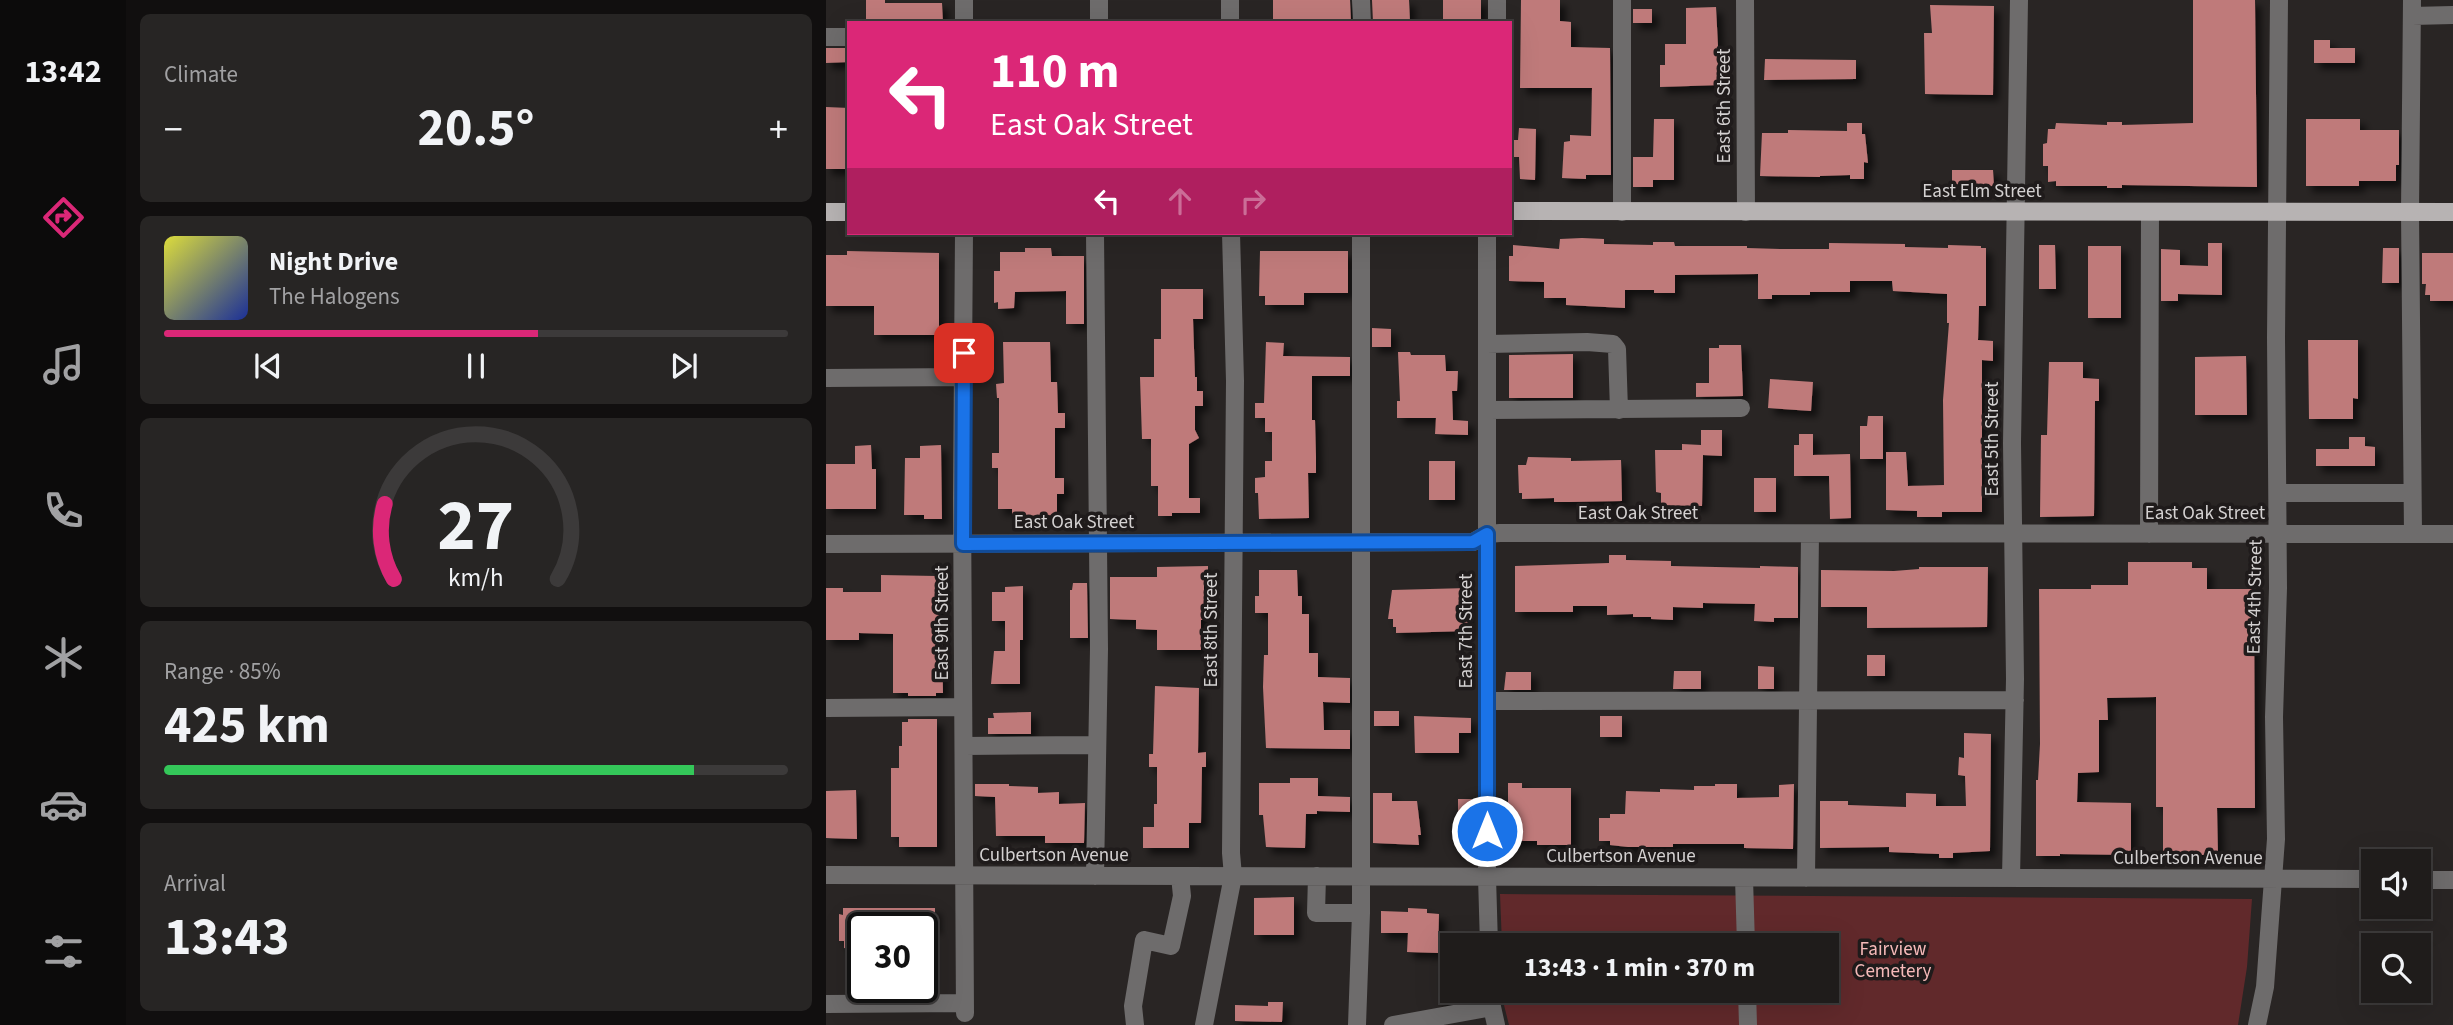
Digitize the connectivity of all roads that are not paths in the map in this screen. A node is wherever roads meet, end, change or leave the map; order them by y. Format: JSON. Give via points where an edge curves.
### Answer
{"nodes":[{"id":1,"x":964,"y":0,"type":"edge"},
{"id":2,"x":1099,"y":0,"type":"edge"},
{"id":3,"x":1230,"y":0,"type":"edge"},
{"id":4,"x":1361,"y":0,"type":"edge"},
{"id":5,"x":1497,"y":0,"type":"edge"},
{"id":6,"x":1622,"y":0,"type":"edge"},
{"id":7,"x":1745,"y":0,"type":"edge"},
{"id":8,"x":2020,"y":0,"type":"edge"},
{"id":9,"x":2279,"y":0,"type":"edge"},
{"id":10,"x":2412,"y":8,"type":"edge"},
{"id":11,"x":2453,"y":15,"type":"edge"},
{"id":12,"x":964,"y":21,"type":"edge"},
{"id":13,"x":1099,"y":21,"type":"edge"},
{"id":14,"x":1230,"y":21,"type":"edge"},
{"id":15,"x":1362,"y":21,"type":"edge"},
{"id":16,"x":1497,"y":21,"type":"edge"},
{"id":17,"x":826,"y":37,"type":"edge"},
{"id":18,"x":847,"y":37,"type":"edge"},
{"id":19,"x":1512,"y":211,"type":"edge"},
{"id":20,"x":826,"y":212,"type":"edge"},
{"id":21,"x":847,"y":212,"type":"edge"},
{"id":22,"x":1622,"y":212,"type":"junction"},
{"id":23,"x":1746,"y":212,"type":"junction"},
{"id":24,"x":2016,"y":212,"type":"junction"},
{"id":25,"x":2150,"y":212,"type":"junction"},
{"id":26,"x":2276,"y":212,"type":"junction"},
{"id":27,"x":2410,"y":212,"type":"junction"},
{"id":28,"x":2453,"y":212,"type":"edge"},
{"id":29,"x":964,"y":235,"type":"edge"},
{"id":30,"x":1096,"y":235,"type":"edge"},
{"id":31,"x":1231,"y":235,"type":"edge"},
{"id":32,"x":1361,"y":235,"type":"edge"},
{"id":33,"x":1487,"y":235,"type":"edge"},
{"id":34,"x":1487,"y":344,"type":"junction"},
{"id":35,"x":964,"y":377,"type":"junction"},
{"id":36,"x":826,"y":378,"type":"edge"},
{"id":37,"x":1741,"y":408,"type":"dead end"},
{"id":38,"x":1487,"y":410,"type":"junction"},
{"id":39,"x":1619,"y":410,"type":"junction"},
{"id":40,"x":2277,"y":493,"type":"junction"},
{"id":41,"x":2412,"y":493,"type":"junction"},
{"id":42,"x":2014,"y":533,"type":"junction"},
{"id":43,"x":1487,"y":534,"type":"junction"},
{"id":44,"x":1810,"y":534,"type":"junction"},
{"id":45,"x":2149,"y":534,"type":"junction"},
{"id":46,"x":2277,"y":534,"type":"junction"},
{"id":47,"x":2413,"y":534,"type":"junction"},
{"id":48,"x":2453,"y":534,"type":"edge"},
{"id":49,"x":1362,"y":542,"type":"junction"},
{"id":50,"x":1099,"y":543,"type":"junction"},
{"id":51,"x":1233,"y":543,"type":"junction"},
{"id":52,"x":826,"y":544,"type":"edge"},
{"id":53,"x":963,"y":544,"type":"junction"},
{"id":54,"x":1808,"y":700,"type":"junction"},
{"id":55,"x":2015,"y":700,"type":"junction"},
{"id":56,"x":1487,"y":701,"type":"junction"},
{"id":57,"x":964,"y":707,"type":"junction"},
{"id":58,"x":826,"y":708,"type":"edge"},
{"id":59,"x":1097,"y":745,"type":"junction"},
{"id":60,"x":964,"y":746,"type":"junction"},
{"id":61,"x":826,"y":875,"type":"edge"},
{"id":62,"x":963,"y":875,"type":"junction"},
{"id":63,"x":1095,"y":876,"type":"junction"},
{"id":64,"x":1180,"y":876,"type":"junction"},
{"id":65,"x":1233,"y":876,"type":"junction"},
{"id":66,"x":1317,"y":876,"type":"junction"},
{"id":67,"x":1362,"y":877,"type":"junction"},
{"id":68,"x":1487,"y":877,"type":"junction"},
{"id":69,"x":1744,"y":878,"type":"junction"},
{"id":70,"x":1806,"y":878,"type":"junction"},
{"id":71,"x":2011,"y":878,"type":"junction"},
{"id":72,"x":2274,"y":879,"type":"junction"},
{"id":73,"x":2361,"y":879,"type":"edge"},
{"id":74,"x":2431,"y":880,"type":"edge"},
{"id":75,"x":2453,"y":880,"type":"edge"},
{"id":76,"x":1361,"y":913,"type":"junction"},
{"id":77,"x":1489,"y":933,"type":"edge"},
{"id":78,"x":1746,"y":933,"type":"edge"},
{"id":79,"x":1747,"y":1003,"type":"edge"},
{"id":80,"x":826,"y":1004,"type":"edge"},
{"id":81,"x":1493,"y":1008,"type":"edge"},
{"id":82,"x":1135,"y":1025,"type":"edge"},
{"id":83,"x":1204,"y":1025,"type":"edge"},
{"id":84,"x":1357,"y":1025,"type":"edge"},
{"id":85,"x":1393,"y":1025,"type":"edge"},
{"id":86,"x":1748,"y":1025,"type":"edge"},
{"id":87,"x":2257,"y":1025,"type":"edge"}],
"edges":[{"from":1,"to":12,"type":"street"},
{"from":2,"to":13,"type":"street"},
{"from":3,"to":14,"type":"street"},
{"from":4,"to":15,"type":"street"},
{"from":5,"to":16,"type":"street"},
{"from":6,"to":22,"type":"street"},
{"from":7,"to":23,"type":"street","name":"East 6th Street"},
{"from":8,"to":24,"type":"street","name":"East 5th Street"},
{"from":9,"to":26,"type":"street","name":"East 4th Street"},
{"from":10,"to":11,"type":"street"},
{"from":10,"to":27,"type":"street"},
{"from":17,"to":18,"type":"street"},
{"from":19,"to":22,"type":"main road","name":"East Elm Street"},
{"from":20,"to":21,"type":"main road"},
{"from":22,"to":23,"type":"main road","name":"East Elm Street"},
{"from":23,"to":24,"type":"main road","name":"East Elm Street"},
{"from":24,"to":25,"type":"main road","name":"East Elm Street"},
{"from":24,"to":42,"type":"street","name":"East 5th Street"},
{"from":25,"to":26,"type":"main road","name":"East Elm Street"},
{"from":25,"to":45,"type":"street"},
{"from":26,"to":27,"type":"main road","name":"East Elm Street"},
{"from":26,"to":40,"type":"street","name":"East 4th Street"},
{"from":27,"to":28,"type":"main road","name":"East Elm Street"},
{"from":27,"to":41,"type":"street"},
{"from":29,"to":35,"type":"street","name":"East 9th Street"},
{"from":30,"to":50,"type":"street"},
{"from":31,"to":51,"type":"street","name":"East 8th Street"},
{"from":32,"to":49,"type":"street"},
{"from":33,"to":34,"type":"street","name":"East 7th Street"},
{"from":34,"to":38,"type":"street","name":"East 7th Street"},
{"from":34,"to":39,"type":"street","via":[[1614,344]]},
{"from":35,"to":36,"type":"street"},
{"from":35,"to":53,"type":"street","name":"East 9th Street"},
{"from":37,"to":39,"type":"street"},
{"from":38,"to":39,"type":"street"},
{"from":38,"to":43,"type":"street","name":"East 7th Street"},
{"from":40,"to":41,"type":"street"},
{"from":40,"to":46,"type":"street","name":"East 4th Street"},
{"from":41,"to":47,"type":"street"},
{"from":42,"to":44,"type":"street","name":"East Oak Street"},
{"from":42,"to":45,"type":"street","name":"East Oak Street"},
{"from":42,"to":55,"type":"street","name":"East 5th Street"},
{"from":43,"to":44,"type":"street","name":"East Oak Street"},
{"from":43,"to":49,"type":"street","name":"East Oak Street","via":[[1473,542]]},
{"from":43,"to":56,"type":"street","name":"East 7th Street"},
{"from":44,"to":54,"type":"street"},
{"from":45,"to":46,"type":"street","name":"East Oak Street"},
{"from":46,"to":47,"type":"street","name":"East Oak Street"},
{"from":46,"to":72,"type":"street","name":"East 4th Street"},
{"from":47,"to":48,"type":"street","name":"East Oak Street"},
{"from":49,"to":51,"type":"street","name":"East Oak Street"},
{"from":49,"to":67,"type":"street"},
{"from":50,"to":51,"type":"street","name":"East Oak Street"},
{"from":50,"to":53,"type":"street","name":"East Oak Street"},
{"from":50,"to":59,"type":"street"},
{"from":51,"to":65,"type":"street","name":"East 8th Street"},
{"from":52,"to":53,"type":"street","name":"East Oak Street"},
{"from":53,"to":57,"type":"street","name":"East 9th Street"},
{"from":54,"to":55,"type":"street"},
{"from":54,"to":56,"type":"street"},
{"from":54,"to":70,"type":"street"},
{"from":55,"to":71,"type":"street","name":"East 5th Street"},
{"from":56,"to":68,"type":"street","name":"East 7th Street"},
{"from":57,"to":58,"type":"street"},
{"from":57,"to":60,"type":"street","name":"East 9th Street"},
{"from":59,"to":60,"type":"street"},
{"from":59,"to":63,"type":"street"},
{"from":60,"to":62,"type":"street","name":"East 9th Street"},
{"from":61,"to":62,"type":"street","name":"Culbertson Avenue"},
{"from":62,"to":63,"type":"street","name":"Culbertson Avenue"},
{"from":62,"to":80,"type":"street","name":"East 9th Street","via":[[965,1008]]},
{"from":63,"to":64,"type":"street","name":"Culbertson Avenue"},
{"from":64,"to":65,"type":"street","name":"Culbertson Avenue"},
{"from":64,"to":82,"type":"street","via":[[1182,896],[1171,946],[1144,940],[1133,1006]]},
{"from":65,"to":66,"type":"street","name":"Culbertson Avenue"},
{"from":65,"to":83,"type":"street","name":"East 8th Street"},
{"from":66,"to":67,"type":"street","name":"Culbertson Avenue"},
{"from":66,"to":76,"type":"street","via":[[1316,913]]},
{"from":67,"to":68,"type":"street","name":"Culbertson Avenue"},
{"from":67,"to":76,"type":"street"},
{"from":68,"to":69,"type":"street","name":"Culbertson Avenue"},
{"from":68,"to":77,"type":"street","name":"East 7th Street"},
{"from":69,"to":70,"type":"street","name":"Culbertson Avenue"},
{"from":69,"to":78,"type":"street"},
{"from":70,"to":71,"type":"street","name":"Culbertson Avenue"},
{"from":71,"to":72,"type":"street","name":"Culbertson Avenue"},
{"from":72,"to":73,"type":"street","name":"Culbertson Avenue"},
{"from":72,"to":87,"type":"street","name":"East 4th Street"},
{"from":74,"to":75,"type":"street"},
{"from":76,"to":84,"type":"street"},
{"from":79,"to":86,"type":"street"},
{"from":81,"to":85,"type":"street"}]}
